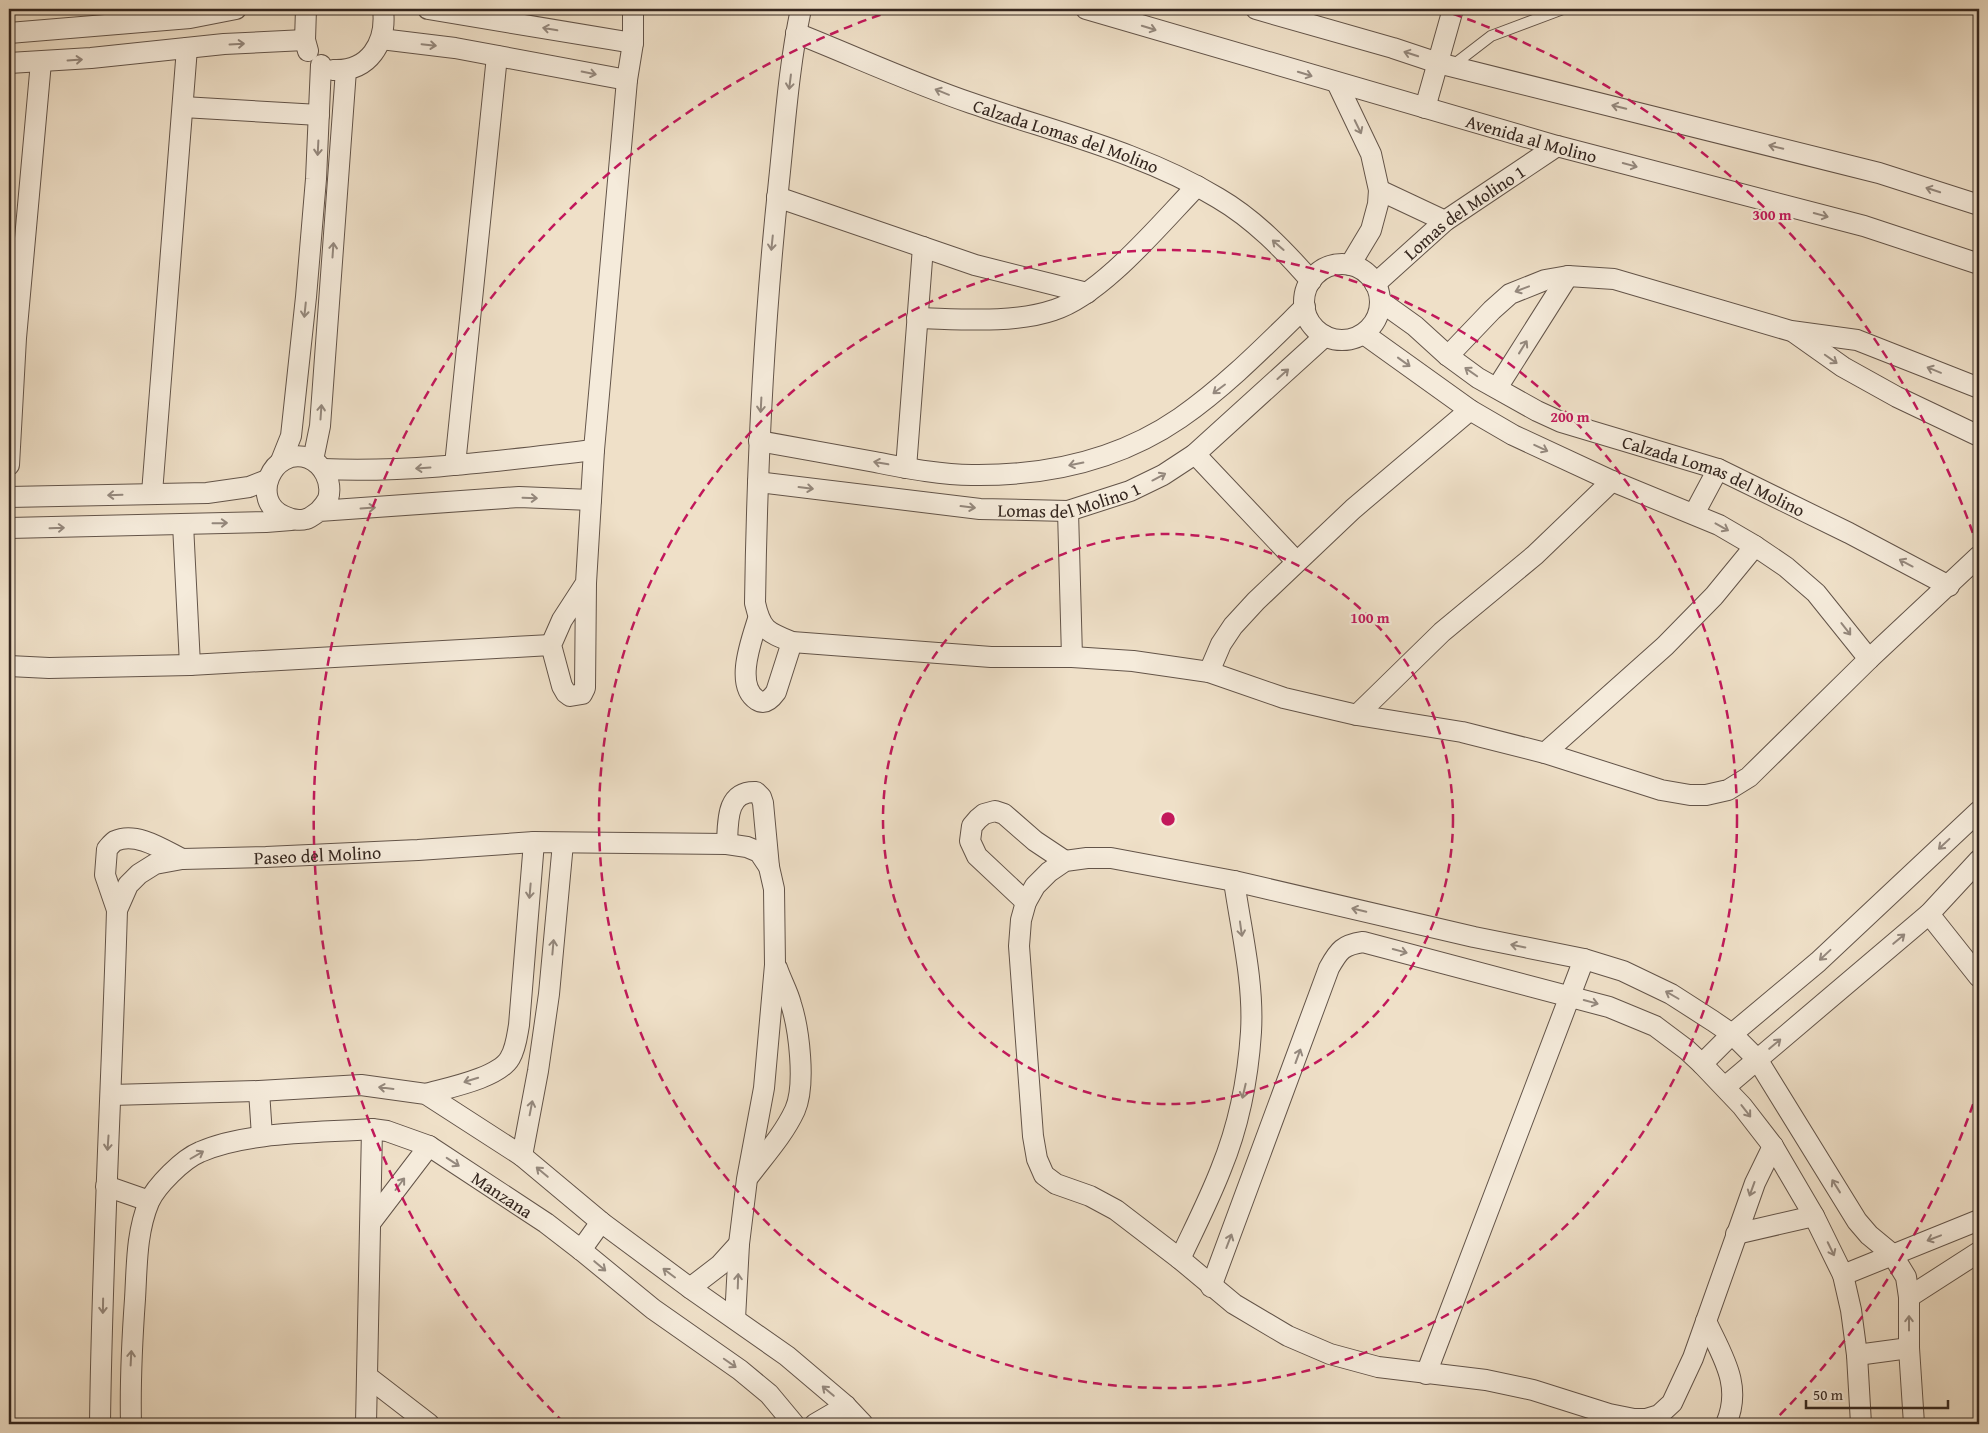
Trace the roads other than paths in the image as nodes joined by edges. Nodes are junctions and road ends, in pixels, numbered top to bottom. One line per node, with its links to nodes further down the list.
1 (236, 9): 12 (street)
2 (306, 9): 15 (street)
3 (383, 9): 14 (street)
4 (428, 9): 11 (street)
5 (633, 9): 16 (street)
6 (801, 9): 13 (street)
7 (1086, 9): 25 (street, Avenida al Molino, one-way to 25)
8 (1256, 9): 21 (street, one-way to 8)
9 (1453, 9): 21 (street)
10 (1563, 9): 21 (lane)
11 (451, 11): 16 (street, one-way to 11)
12 (9, 33): 20 (street)
13 (796, 33): 30 (street, Calzada Lomas del Molino, one-way to 13); 32 (street, one-way to 32)
14 (381, 39): 18 (street, one-way to 18); 23 (street)
15 (305, 40): 17 (street, one-way to 15); 22 (street)
16 (633, 43): 24 (street)
17 (187, 48): 19 (street, one-way to 17); 26 (street)
18 (497, 56): 24 (street, one-way to 24); 60 (street)
19 (41, 62): 20 (street); 47 (street)
20 (9, 63)
21 (1445, 64): 27 (street); 33 (street, one-way to 21)
22 (321, 65): 23 (street); 28 (street)
23 (346, 70): 58 (street, one-way to 23)
24 (627, 80): 55 (street)
25 (1337, 83): 27 (street, Avenida al Molino); 31 (street, one-way to 31)
26 (183, 107): 28 (street); 66 (street)
27 (1425, 108): 29 (street, Avenida al Molino)
28 (319, 115): 57 (street, one-way to 57)
29 (1557, 146): 34 (street, Lomas del Molino 1); 36 (street, Avenida al Molino, one-way to 36)
30 (1197, 186): 39 (street, Calzada Lomas del Molino, one-way to 30); 41 (street)
31 (1379, 190): 34 (street); 37 (street)
32 (777, 198): 35 (street); 54 (street, one-way to 54)
33 (1979, 205)
34 (1445, 221): 40 (street, Lomas del Molino 1)
35 (923, 247): 41 (street); 43 (street)
36 (1979, 264)
37 (1350, 265): 39 (street); 40 (street)
38 (1568, 276): 44 (street); 48 (street, one-way to 48); 50 (street, one-way to 38)
39 (1311, 281): 42 (street)
40 (1378, 292): 45 (street); 48 (street, Calzada Lomas del Molino)
41 (1087, 293): 43 (street)
42 (1304, 307): 46 (street); 61 (street, Lomas del Molino 1, one-way to 61)
43 (917, 318): 61 (street)
44 (1791, 331): 51 (street, one-way to 44); 53 (street, one-way to 53)
45 (1364, 334): 46 (street); 52 (street, one-way to 52)
46 (1324, 336): 56 (street, Lomas del Molino 1, one-way to 46)
47 (16, 338): 49 (street); 59 (street)
48 (1448, 356): 50 (street, Calzada Lomas del Molino, one-way to 48)
49 (9, 357)
50 (1497, 388): 62 (street, Calzada Lomas del Molino)
51 (1979, 388)
52 (1470, 410): 64 (street, one-way to 64); 77 (street)
53 (1979, 436)
54 (759, 441): 61 (street, Lomas del Molino 1, one-way to 54); 65 (street)
55 (594, 450): 60 (street); 68 (street)
56 (1195, 454): 70 (street, Lomas del Molino 1, one-way to 56); 77 (street)
57 (281, 461): 58 (street); 63 (street)
58 (318, 464): 60 (street, one-way to 58); 69 (street)
59 (9, 465)
60 (455, 465)
61 (906, 468)
62 (1718, 469): 71 (street); 79 (street, Calzada Lomas del Molino, one-way to 62)
63 (267, 480): 66 (street); 72 (street)
64 (1612, 481): 71 (street); 88 (street)
65 (758, 482): 70 (street, Lomas del Molino 1, one-way to 70); 80 (street)
66 (152, 494): 67 (street, one-way to 67)
67 (9, 497)
68 (591, 500): 69 (street, one-way to 68); 78 (street)
69 (319, 511): 72 (street)
70 (1068, 511): 83 (street)
71 (1694, 514): 75 (street, one-way to 75)
72 (291, 520): 73 (street, one-way to 72)
73 (183, 524): 74 (street, one-way to 73); 85 (street)
74 (9, 528)
75 (1755, 546): 84 (street, one-way to 84); 89 (street)
76 (1979, 556): 79 (street)
77 (1296, 561): 87 (street)
78 (586, 583): 82 (street); 82 (street)
79 (1949, 586): 84 (street)
80 (758, 619): 81 (street); 81 (street)
81 (792, 642): 83 (street)
82 (551, 645): 85 (street)
83 (1072, 657): 87 (street)
84 (1869, 658): 89 (street)
85 (190, 665): 86 (street)
86 (9, 666)
87 (1209, 672): 88 (street)
88 (1357, 715): 89 (street)
89 (1545, 753)
90 (1979, 811): 106 (street, one-way to 106)
91 (534, 842): 92 (street, Paseo del Molino); 94 (street, Paseo del Molino); 108 (street, one-way to 108)
92 (563, 843): 93 (street, Paseo del Molino); 110 (street, one-way to 92)
93 (727, 844): 97 (street, Paseo del Molino); 97 (street)
94 (182, 859): 100 (street, Paseo del Molino); 100 (street)
95 (1979, 860): 101 (street)
96 (1065, 861): 98 (street); 99 (street); 99 (street)
97 (769, 867): 103 (street)
98 (1234, 881): 102 (street, one-way to 98); 132 (street, one-way to 132)
99 (1026, 902): 132 (street)
100 (117, 910): 114 (street, Paseo del Molino)
101 (1929, 914): 104 (street); 107 (street, one-way to 101)
102 (1584, 959): 105 (street); 106 (street, one-way to 102)
103 (775, 965): 120 (street); 120 (street)
104 (1979, 977)
105 (1569, 996): 109 (street, one-way to 109); 134 (street, one-way to 105); 141 (street)
106 (1732, 1034): 107 (street); 109 (street)
107 (1757, 1059): 111 (street); 131 (street, one-way to 107)
108 (510, 1060): 110 (street); 113 (street, one-way to 113)
109 (1702, 1064): 111 (street)
110 (538, 1071): 119 (street, one-way to 110)
111 (1725, 1087): 118 (street, one-way to 118)
112 (259, 1091): 113 (street, one-way to 112); 114 (street); 116 (street)
113 (426, 1094): 119 (street)
114 (111, 1095): 121 (street, Paseo del Molino, one-way to 121)
115 (372, 1129): 116 (street, Manzana); 117 (street, Manzana); 125 (street)
116 (262, 1136): 122 (street, Manzana, one-way to 116)
117 (429, 1146): 125 (street, one-way to 117); 129 (street, Manzana, one-way to 129)
118 (1772, 1146): 123 (street); 127 (street, one-way to 127)
119 (522, 1156): 126 (street, one-way to 119)
120 (746, 1179): 128 (street)
121 (106, 1186): 122 (street); 143 (street, Paseo del Molino, one-way to 143)
122 (155, 1194): 144 (street, one-way to 122)
123 (1814, 1216): 127 (street); 133 (street, one-way to 133)
124 (1979, 1220): 131 (street, one-way to 131)
125 (371, 1222): 142 (street)
126 (601, 1222): 129 (street); 135 (street, one-way to 126)
127 (1736, 1234): 138 (street)
128 (739, 1244): 135 (street); 137 (street, one-way to 128)
129 (581, 1250): 151 (street, Manzana, one-way to 151)
130 (1979, 1252): 136 (street)
131 (1892, 1254): 133 (street); 136 (street)
132 (1180, 1259): 134 (street)
133 (1843, 1275): 140 (street)
134 (1212, 1287): 141 (street)
135 (690, 1288): 137 (street)
136 (1909, 1297): 139 (street, one-way to 136)
137 (735, 1319): 145 (street, one-way to 137)
138 (1706, 1321): 146 (street); 154 (street)
139 (1909, 1348): 140 (street); 156 (street)
140 (1857, 1355): 155 (street)
141 (1426, 1374): 146 (street)
142 (368, 1377): 149 (street); 150 (street)
143 (101, 1380): 144 (street); 147 (street, Paseo del Molino)
144 (130, 1381): 148 (street)
145 (846, 1406): 152 (street); 153 (street)
146 (1595, 1417)
147 (100, 1424)
148 (131, 1424)
149 (366, 1424)
150 (429, 1424)
151 (794, 1424)
152 (815, 1424)
153 (863, 1424)
154 (1726, 1424)
155 (1861, 1424)
156 (1914, 1424)

